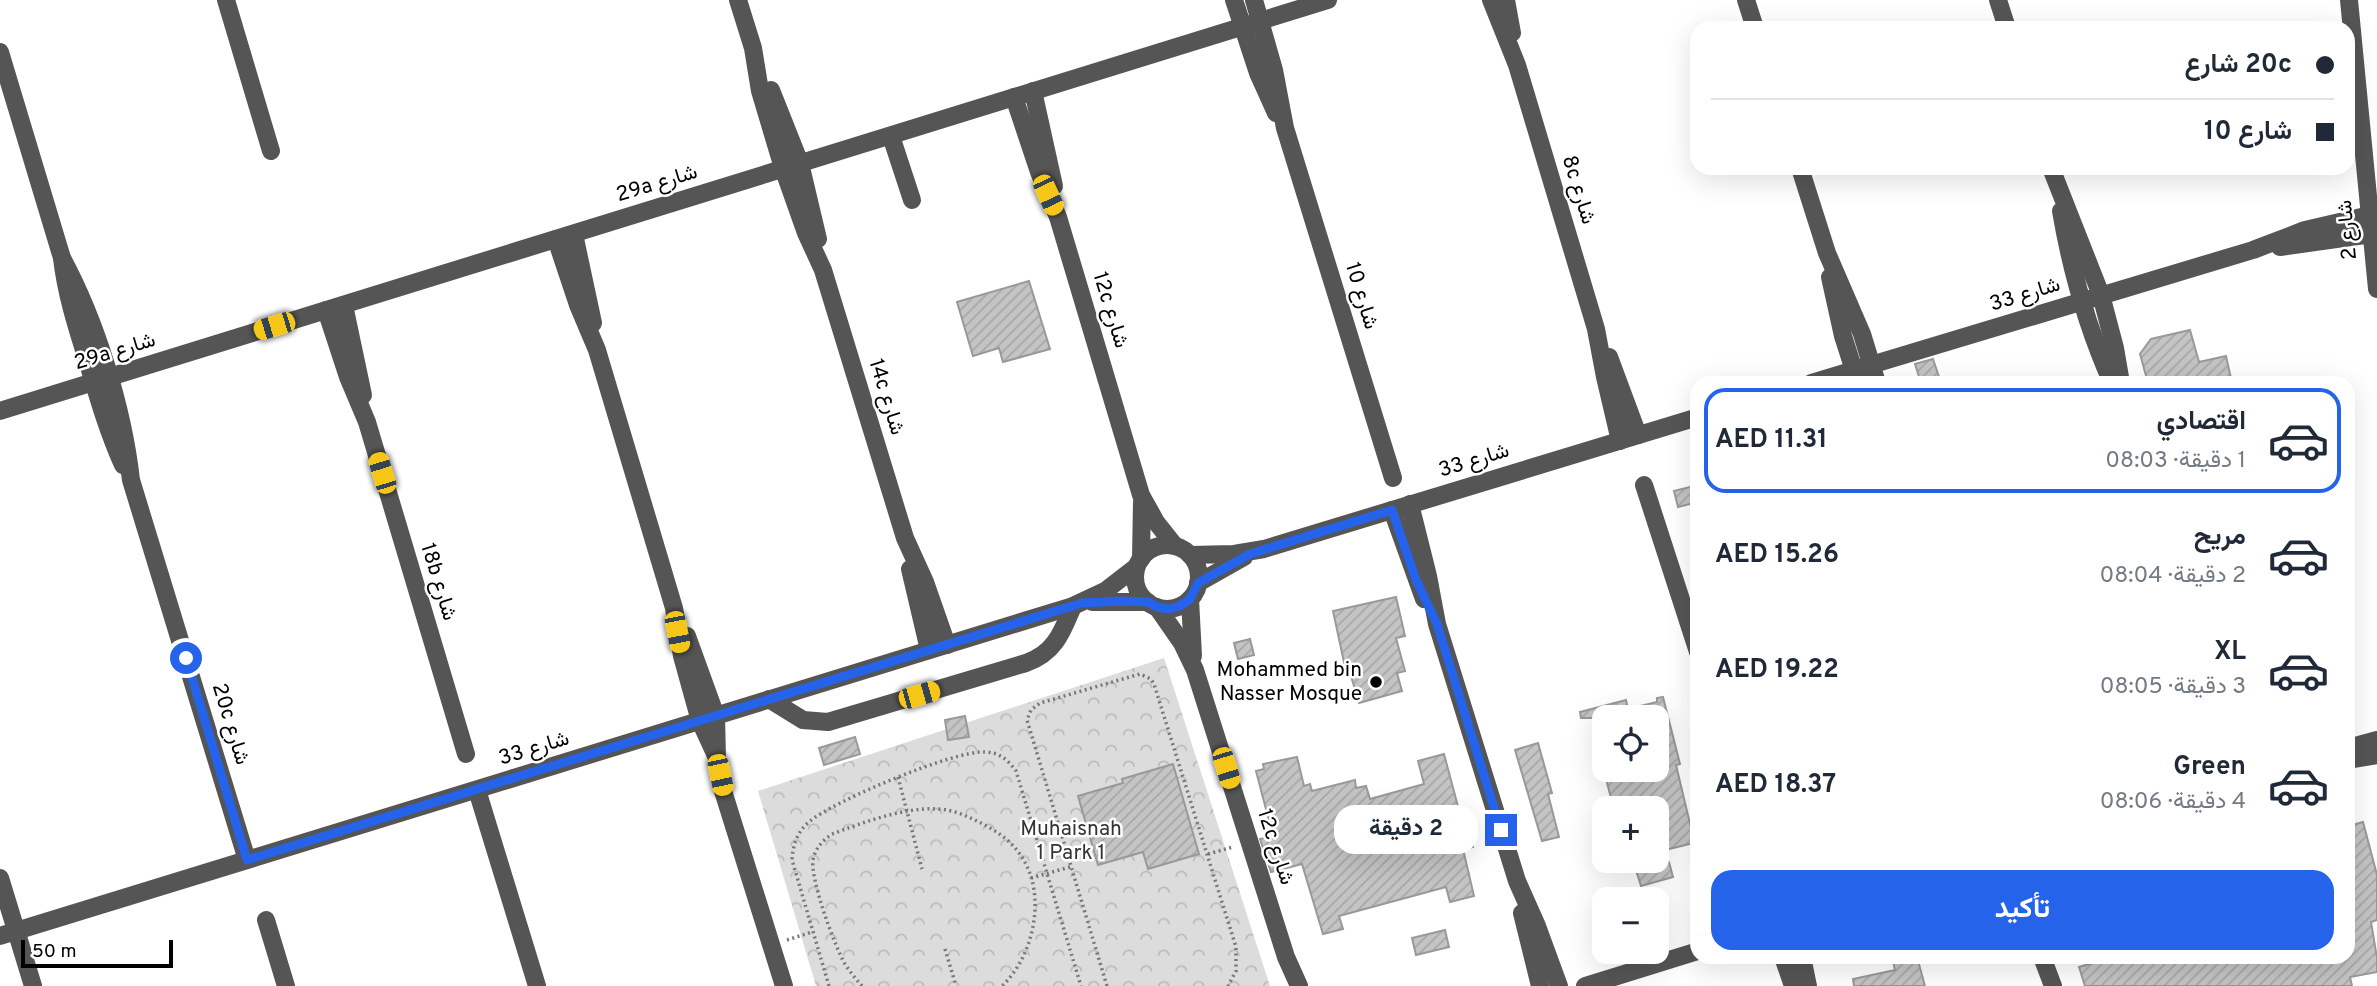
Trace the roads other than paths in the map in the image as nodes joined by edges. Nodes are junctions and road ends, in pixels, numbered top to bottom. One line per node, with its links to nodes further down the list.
1 (226, 0): 23 (street)
2 (738, 0): 24 (street, 14c شارع)
3 (1234, 0): 15 (street, شارع 10)
4 (1254, 0): 11 (street, شارع 10)
5 (1328, 0): 11 (street, 29a شارع)
6 (1491, 0): 18 (street, 8c شارع)
7 (1506, 0): 18 (street, 8c شارع)
8 (1746, 0): 12 (street)
9 (1998, 0): 13 (street)
10 (2349, 0): 14 (street, شارع 2)
11 (1261, 21): 15 (street, 29a شارع); 21 (street, شارع 10)
12 (1753, 21)
13 (2005, 21)
14 (2351, 21)
15 (1243, 26): 19 (street, 29a شارع); 21 (street, شارع 10)
16 (0, 52): 49 (street, 20c شارع)
17 (2355, 61): 29 (street, شارع 2)
18 (1517, 65): 41 (street, 8c شارع)
19 (1033, 91): 20 (street, 29a شارع); 30 (street, 12c شارع)
20 (1014, 97): 22 (street, 29a شارع); 30 (street, 12c شارع)
21 (1285, 128): 55 (street, شارع 10)
22 (891, 136): 24 (street, 29a شارع); 28 (street)
23 (271, 151)
24 (792, 166): 31 (street, 29a شارع); 60 (street, 14c شارع)
25 (1802, 175): 35 (street)
26 (2053, 175): 27 (street)
27 (2057, 187): 37 (street); 38 (street)
28 (912, 200)
29 (2370, 215): 32 (street, شارع 2); 34 (street, شارع 33)
30 (1058, 218): 57 (street, 12c شارع)
31 (574, 233): 33 (street, 29a شارع); 42 (street)
32 (2372, 234): 34 (street, شارع 33); 36 (street, شارع 2)
33 (556, 239): 39 (street, 29a شارع); 42 (street)
34 (2253, 250): 37 (street, شارع 33)
35 (1827, 253): 43 (street); 44 (street)
36 (2377, 289)
37 (2101, 296): 38 (street, شارع 33); 48 (street)
38 (2083, 301): 43 (street, شارع 33); 47 (street)
39 (344, 305): 40 (street, 29a شارع); 52 (street, 18b شارع)
40 (326, 310): 49 (street, 29a شارع); 52 (street, 18b شارع)
41 (1596, 329): 53 (street, 8c شارع); 54 (street, 8c شارع)
42 (597, 350): 73 (street)
43 (1872, 365): 45 (street, شارع 33); 46 (street)
44 (1856, 376)
45 (1857, 376)
46 (1875, 376)
47 (2109, 376)
48 (2120, 376)
49 (101, 380): 50 (street, 29a شارع); 80 (street, 20c شارع)
50 (0, 411)
51 (1690, 420): 53 (street, شارع 33)
52 (367, 422): 76 (street, 18b شارع)
53 (1638, 435): 54 (street, شارع 33)
54 (1620, 441): 58 (street, شارع 33)
55 (1393, 478)
56 (1644, 485): 68 (street)
57 (1141, 495): 62 (street, 12c شارع); 63 (street, 12c شارع)
58 (1410, 504): 59 (street, شارع 33); 67 (street)
59 (1392, 510): 61 (street, شارع 33); 67 (street)
60 (905, 538): 69 (street, 14c شارع); 70 (street, 14c شارع)
61 (1264, 548): 62 (street, شارع 33); 64 (street, شارع 33)
62 (1182, 550): 63 (street); 64 (street)
63 (1139, 563): 65 (street, شارع 33); 66 (street)
64 (1194, 591): 66 (street); 71 (street, 12c شارع)
65 (1077, 604): 66 (street, شارع 33); 69 (street, شارع 33); 72 (street)
66 (1153, 605): 71 (street, 12c شارع)
67 (1437, 624): 82 (street)
68 (1690, 627)
69 (947, 645): 70 (street, شارع 33)
70 (929, 650): 72 (street, شارع 33)
71 (1195, 670): 86 (street, 12c شارع)
72 (769, 699): 73 (street, شارع 33)
73 (708, 718): 79 (street, شارع 33); 93 (street)
74 (2377, 740): 75 (street)
75 (2355, 746)
76 (466, 754)
77 (2377, 755): 78 (street)
78 (2355, 759)
79 (477, 789): 80 (street, شارع 33); 92 (street)
80 (247, 860): 84 (street, شارع 33)
81 (0, 878): 84 (street)
82 (1517, 881): 96 (street); 97 (street)
83 (266, 920): 91 (street)
84 (8, 934): 90 (street)
85 (1690, 953): 98 (street)
86 (1286, 957): 94 (street, 12c شارع); 95 (street, 12c شارع)
87 (1785, 964): 99 (street)
88 (1803, 964): 100 (street)
89 (2046, 964): 101 (street)
90 (33, 986)
91 (286, 986)
92 (537, 986)
93 (784, 986)
94 (1291, 986)
95 (1299, 986)
96 (1540, 986)
97 (1559, 986)
98 (1585, 986)
99 (1793, 986)
100 (1808, 986)
101 (2053, 986)

